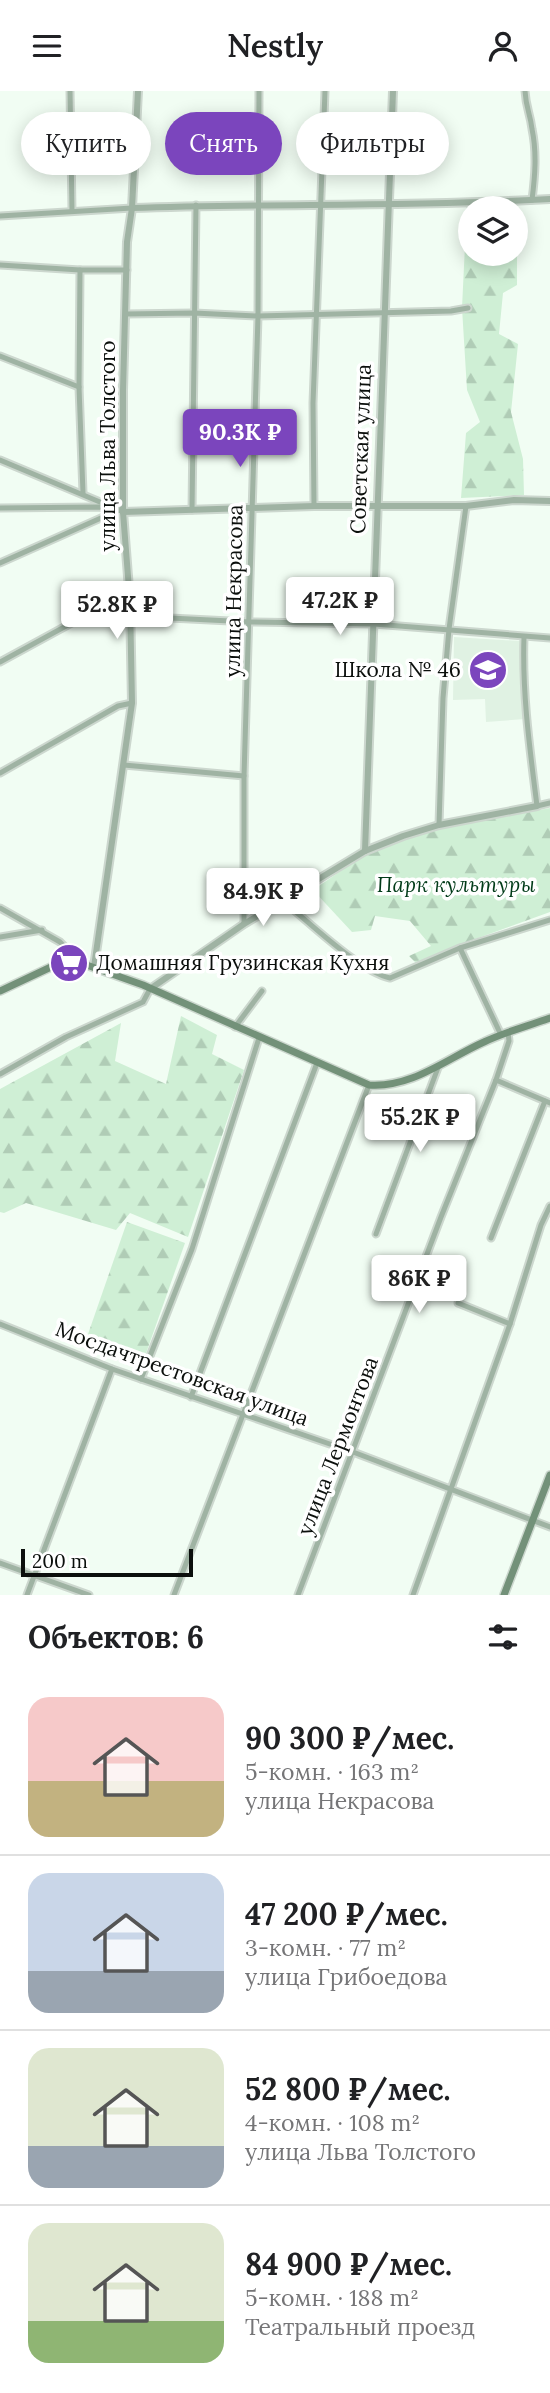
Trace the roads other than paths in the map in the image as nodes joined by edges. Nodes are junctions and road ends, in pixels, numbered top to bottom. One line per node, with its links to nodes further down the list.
1 (70, 91): 14 (street)
2 (138, 91): 13 (street, улица Льва Толстого)
3 (259, 91): 9 (street, улица Некрасова)
4 (325, 91): 11 (street)
5 (393, 91): 12 (street, Советская улица)
6 (525, 91): 8 (street)
7 (550, 199): 8 (street)
8 (532, 200): 12 (street)
9 (258, 204): 10 (street); 11 (street); 24 (street, улица Некрасова)
10 (196, 205): 13 (street); 21 (street)
11 (320, 205): 12 (street); 23 (street)
12 (388, 205): 20 (street, Советская улица)
13 (132, 208): 14 (street); 18 (street, улица Льва Толстого)
14 (72, 210): 15 (street)
15 (0, 216)
16 (0, 265): 17 (street)
17 (80, 270): 18 (street); 26 (street)
18 (127, 270): 22 (street, улица Льва Толстого)
19 (468, 308): 20 (street)
20 (383, 312): 23 (street); 30 (street, Советская улица)
21 (194, 313): 22 (street); 24 (street); 35 (street)
22 (126, 314): 36 (street, улица Льва Толстого)
23 (315, 315): 24 (street); 31 (street)
24 (258, 316): 34 (street, улица Некрасова)
25 (0, 356): 26 (street)
26 (79, 387): 28 (street)
27 (0, 460): 28 (street)
28 (83, 493): 36 (street)
29 (550, 501): 32 (street)
30 (376, 505): 31 (street); 32 (street); 41 (street, Советская улица)
31 (314, 506): 34 (street)
32 (466, 506): 42 (street)
33 (0, 508): 36 (street)
34 (252, 509): 35 (street); 40 (street, улица Некрасова)
35 (192, 510): 36 (street)
36 (121, 511): 37 (street); 38 (street, улица Льва Толстого)
37 (0, 562)
38 (130, 602): 39 (street, улица Льва Толстого); 45 (street)
39 (130, 616): 40 (street); 46 (street, улица Льва Толстого)
40 (250, 622): 41 (street); 49 (street, улица Некрасова)
41 (374, 624): 42 (street); 53 (street, Советская улица)
42 (449, 629): 43 (street); 52 (street)
43 (524, 637): 44 (street); 51 (street)
44 (550, 638)
45 (0, 662)
46 (132, 703): 47 (street, улица Льва Толстого); 48 (street)
47 (124, 765): 49 (street); 62 (street, улица Льва Толстого)
48 (0, 773)
49 (244, 776): 57 (street, улица Некрасова)
50 (550, 803): 51 (street)
51 (537, 806): 52 (street)
52 (439, 825): 53 (street)
53 (365, 851): 54 (street)
54 (282, 901): 57 (street); 60 (street)
55 (0, 908): 58 (street)
56 (550, 921): 60 (street)
57 (244, 924): 63 (street)
58 (42, 930): 59 (street); 61 (street)
59 (0, 937)
60 (460, 949): 68 (street)
61 (81, 963): 62 (main road); 64 (main road)
62 (94, 967): 63 (main road)
63 (149, 989): 67 (main road); 72 (street)
64 (0, 991)
65 (262, 991): 67 (street)
66 (550, 1018): 68 (main road)
67 (235, 1027): 69 (main road)
68 (505, 1033): 71 (main road); 73 (street, улица Лермонтова)
69 (259, 1038): 70 (main road); 83 (street)
70 (317, 1063): 74 (main road); 84 (street)
71 (439, 1065): 74 (main road); 77 (street)
72 (0, 1074)
73 (496, 1080): 75 (street); 86 (street, улица Лермонтова)
74 (369, 1085): 85 (street)
75 (548, 1102): 78 (street)
76 (550, 1206): 81 (street)
77 (376, 1234)
78 (491, 1238)
79 (458, 1303): 81 (street)
80 (0, 1324): 82 (street, Мосдачтрестовская улица)
81 (510, 1324): 88 (street)
82 (113, 1369): 83 (street, Мосдачтрестовская улица); 92 (street)
83 (141, 1379): 84 (street, Мосдачтрестовская улица)
84 (191, 1397): 85 (street, Мосдачтрестовская улица)
85 (242, 1413): 86 (street, Мосдачтрестовская улица); 95 (street)
86 (352, 1452): 88 (street, Мосдачтрестовская улица); 96 (street, улица Лермонтова)
87 (550, 1475): 89 (main road)
88 (451, 1489): 89 (street, Мосдачтрестовская улица); 97 (street)
89 (532, 1521): 90 (street, Мосдачтрестовская улица); 98 (main road)
90 (550, 1527)
91 (0, 1563): 92 (street)
92 (35, 1576): 93 (street); 94 (street)
93 (27, 1595)
94 (89, 1595)
95 (174, 1595)
96 (298, 1595)
97 (413, 1595)
98 (504, 1595)

